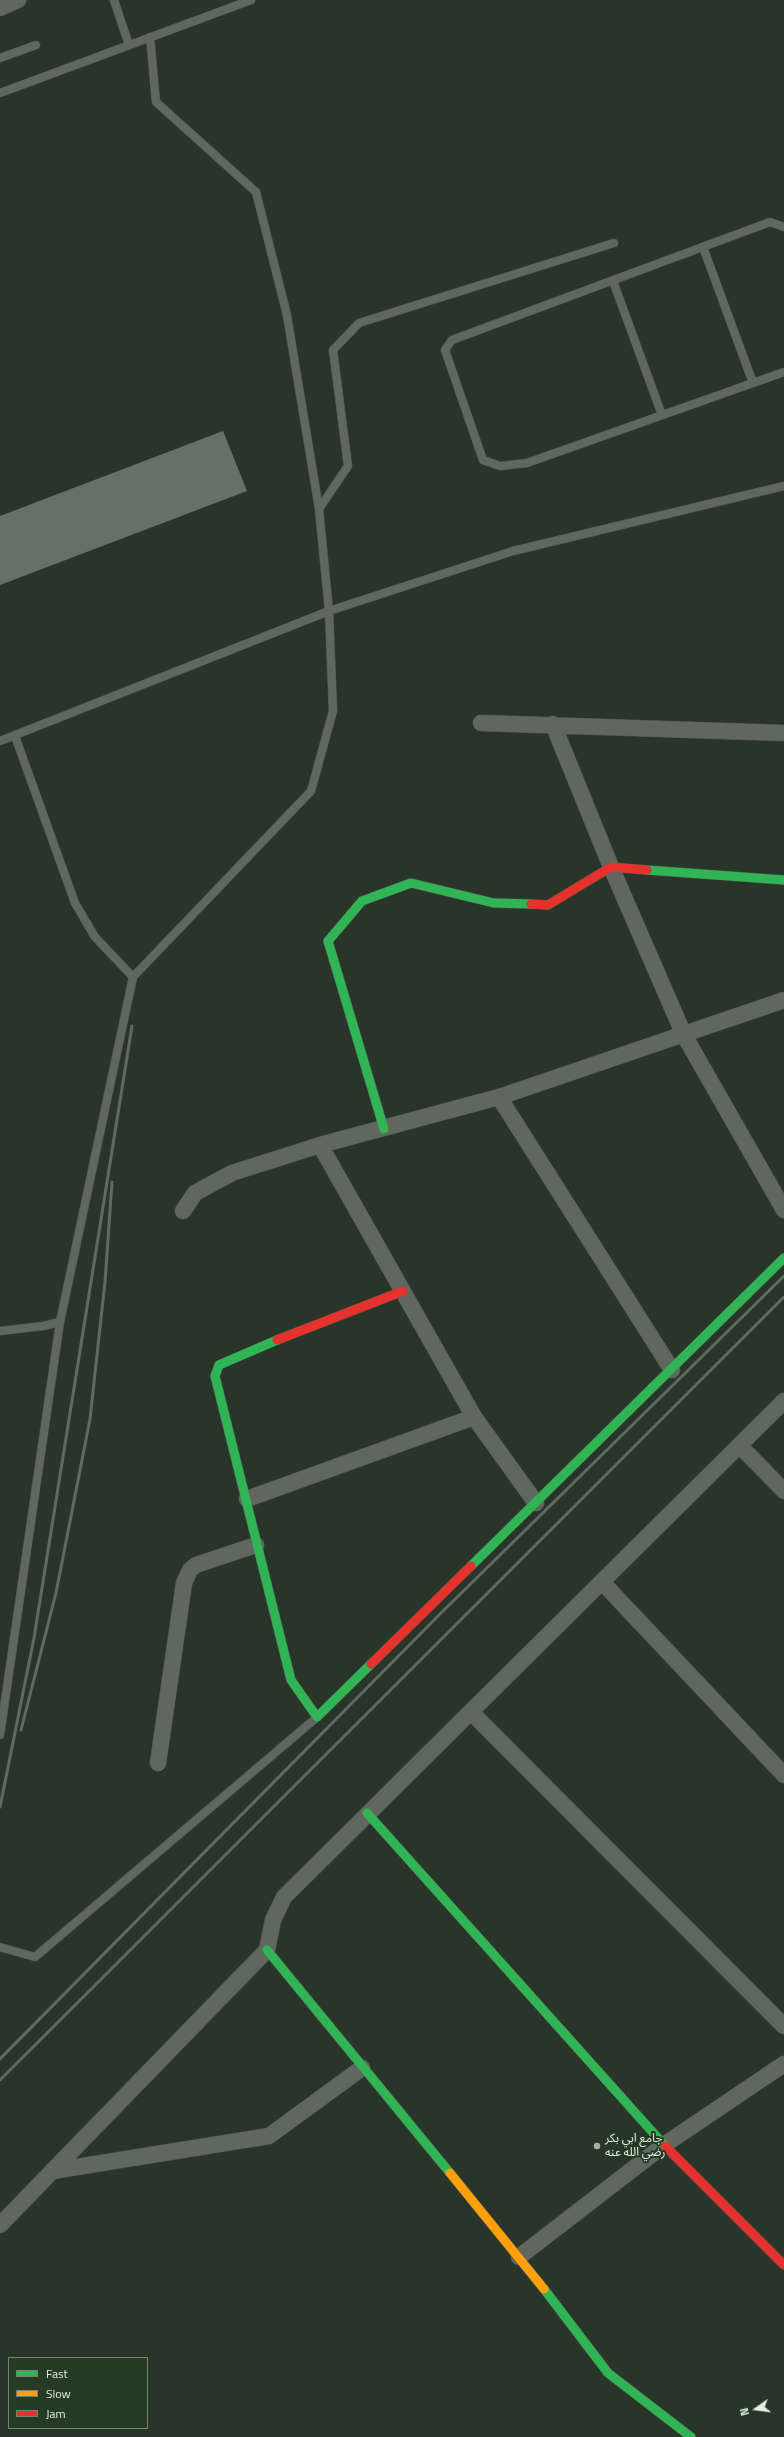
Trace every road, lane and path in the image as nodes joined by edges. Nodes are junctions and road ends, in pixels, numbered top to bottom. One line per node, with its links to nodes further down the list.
1 (18, 0): 4 (street)
2 (114, 0): 7 (lane)
3 (250, 0): 5 (lane)
4 (0, 8)
5 (150, 37): 7 (lane); 18 (lane)
6 (36, 45): 8 (lane)
7 (129, 45): 9 (lane)
8 (0, 58)
9 (0, 93)
10 (784, 227): 12 (lane)
11 (614, 243): 18 (lane)
12 (703, 247): 13 (lane); 15 (lane)
13 (613, 281): 16 (lane); 16 (lane)
14 (784, 372): 15 (lane)
15 (753, 383): 16 (lane)
16 (662, 415)
17 (784, 486): 19 (lane)
18 (319, 509): 19 (lane)
19 (329, 611): 23 (lane); 27 (lane)
20 (481, 723): 21 (street)
21 (553, 724): 22 (street); 25 (street)
22 (784, 733)
23 (15, 736): 24 (lane); 27 (lane)
24 (0, 742)
25 (611, 867): 26 (street); 29 (street); 31 (street)
26 (784, 880)
27 (133, 977): 37 (lane)
28 (784, 1000): 29 (street)
29 (684, 1035): 30 (street); 33 (street)
30 (499, 1097): 31 (street); 39 (street)
31 (384, 1129): 32 (street)
32 (320, 1146): 34 (street); 36 (street)
33 (784, 1210)
34 (183, 1211)
35 (784, 1258): 39 (street)
36 (402, 1291): 41 (street); 44 (street)
37 (60, 1322): 38 (lane); 50 (lane)
38 (0, 1331)
39 (672, 1370): 45 (street)
40 (784, 1401): 42 (street)
41 (474, 1417): 44 (street); 45 (street)
42 (740, 1446): 43 (street); 47 (street)
43 (784, 1491)
44 (247, 1499): 46 (street)
45 (536, 1503): 49 (street)
46 (256, 1545): 49 (street); 51 (street)
47 (602, 1582): 48 (street); 52 (street)
48 (472, 1712): 53 (street); 56 (street)
49 (317, 1717): 54 (lane)
50 (0, 1735)
51 (158, 1762)
52 (784, 1775)
53 (367, 1813): 55 (street); 59 (street)
54 (0, 1947)
55 (267, 1950): 58 (street); 60 (street)
56 (784, 2026)
57 (784, 2064): 59 (street)
58 (362, 2068): 60 (street); 62 (street)
59 (664, 2145): 62 (street); 63 (street)
60 (52, 2171): 61 (street)
61 (0, 2225)
62 (519, 2257): 64 (street)
63 (784, 2265)
64 (691, 2437)

